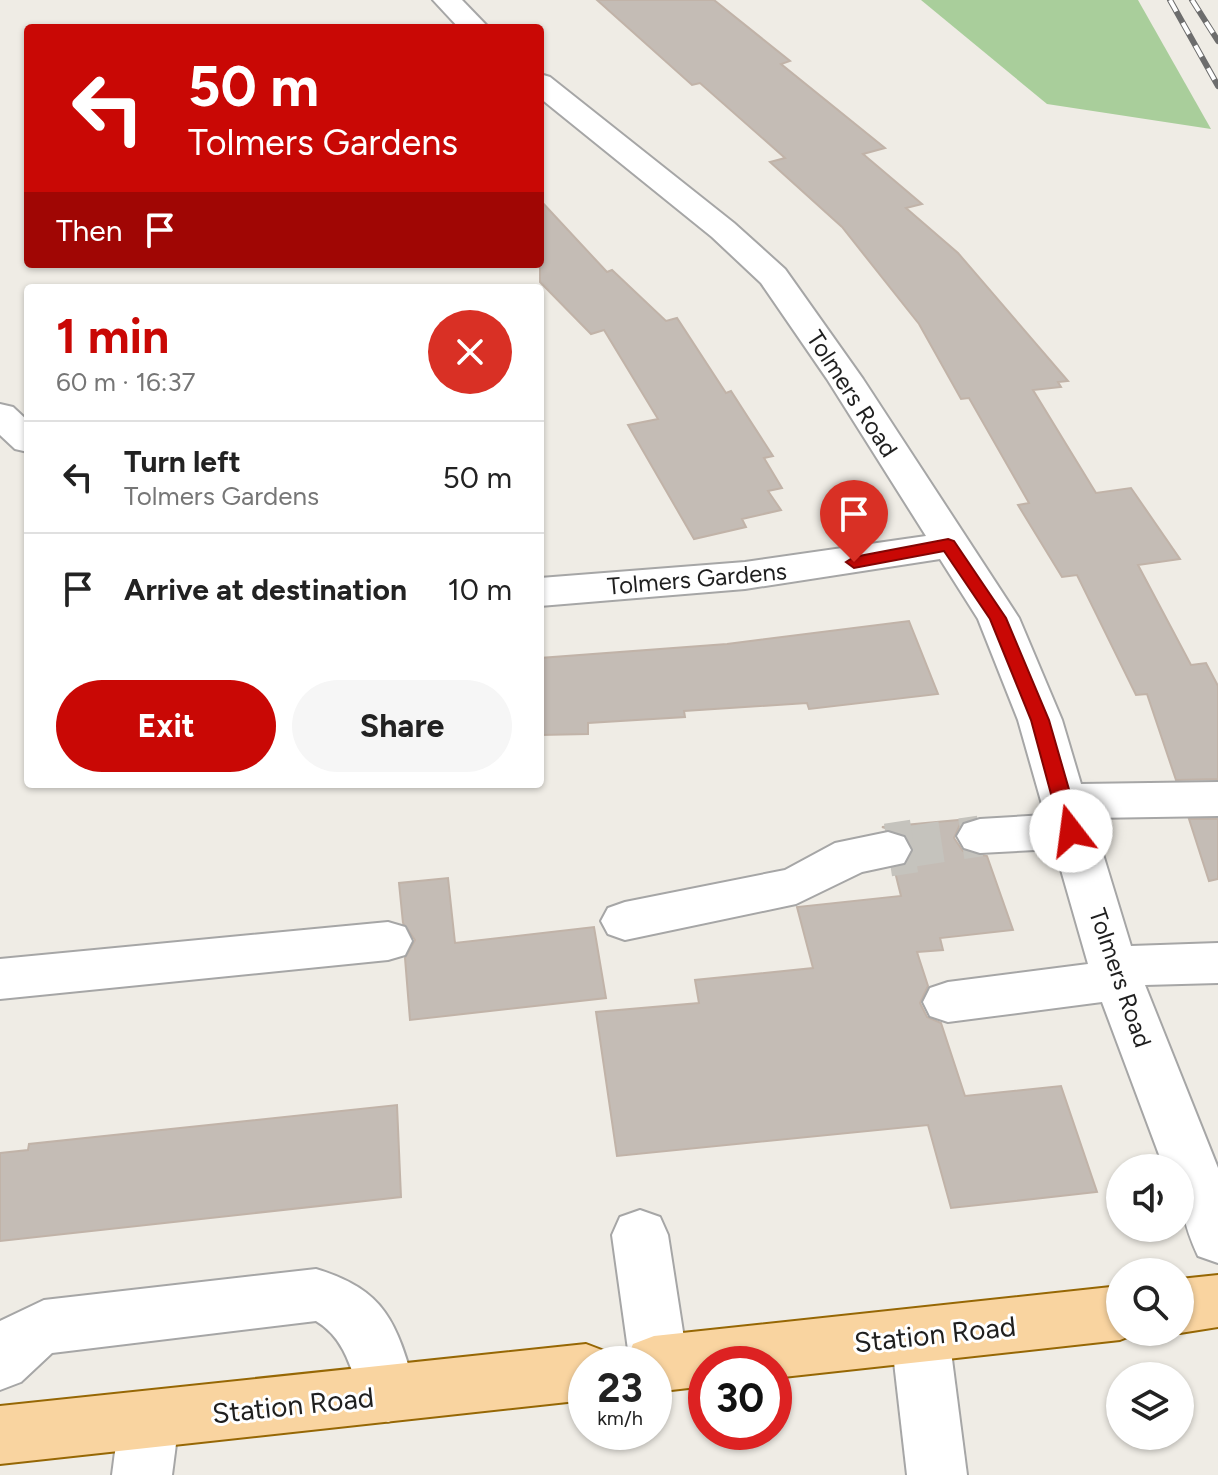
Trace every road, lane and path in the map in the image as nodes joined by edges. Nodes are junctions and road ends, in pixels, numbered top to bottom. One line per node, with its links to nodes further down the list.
1 (447, 0): 2 (street)
2 (471, 24)
3 (544, 86): 6 (street, Tolmers Road)
4 (0, 415): 5 (street)
5 (24, 437)
6 (948, 545): 7 (street, Tolmers Gardens); 9 (street, Tolmers Road)
7 (544, 592)
8 (1218, 799): 9 (street)
9 (1067, 816): 10 (street); 15 (street, Tolmers Road)
10 (980, 836)
11 (888, 850): 12 (street)
12 (625, 921)
13 (388, 941): 16 (street)
14 (1218, 963): 15 (street)
15 (1115, 973): 17 (street); 19 (street, Tolmers Road)
16 (0, 979)
17 (948, 1002)
18 (640, 1235): 24 (street)
19 (1218, 1238)
20 (1218, 1301): 21 (main road)
21 (1194, 1304)
22 (1106, 1315): 23 (main road, Station Road)
23 (920, 1336): 26 (main road, Station Road); 31 (street)
24 (655, 1346)
25 (0, 1362): 28 (street)
26 (672, 1362)
27 (568, 1374): 28 (main road, Station Road)
28 (388, 1394): 30 (main road, Station Road)
29 (0, 1435): 30 (main road, Station Road)
30 (145, 1448)
31 (937, 1475)

